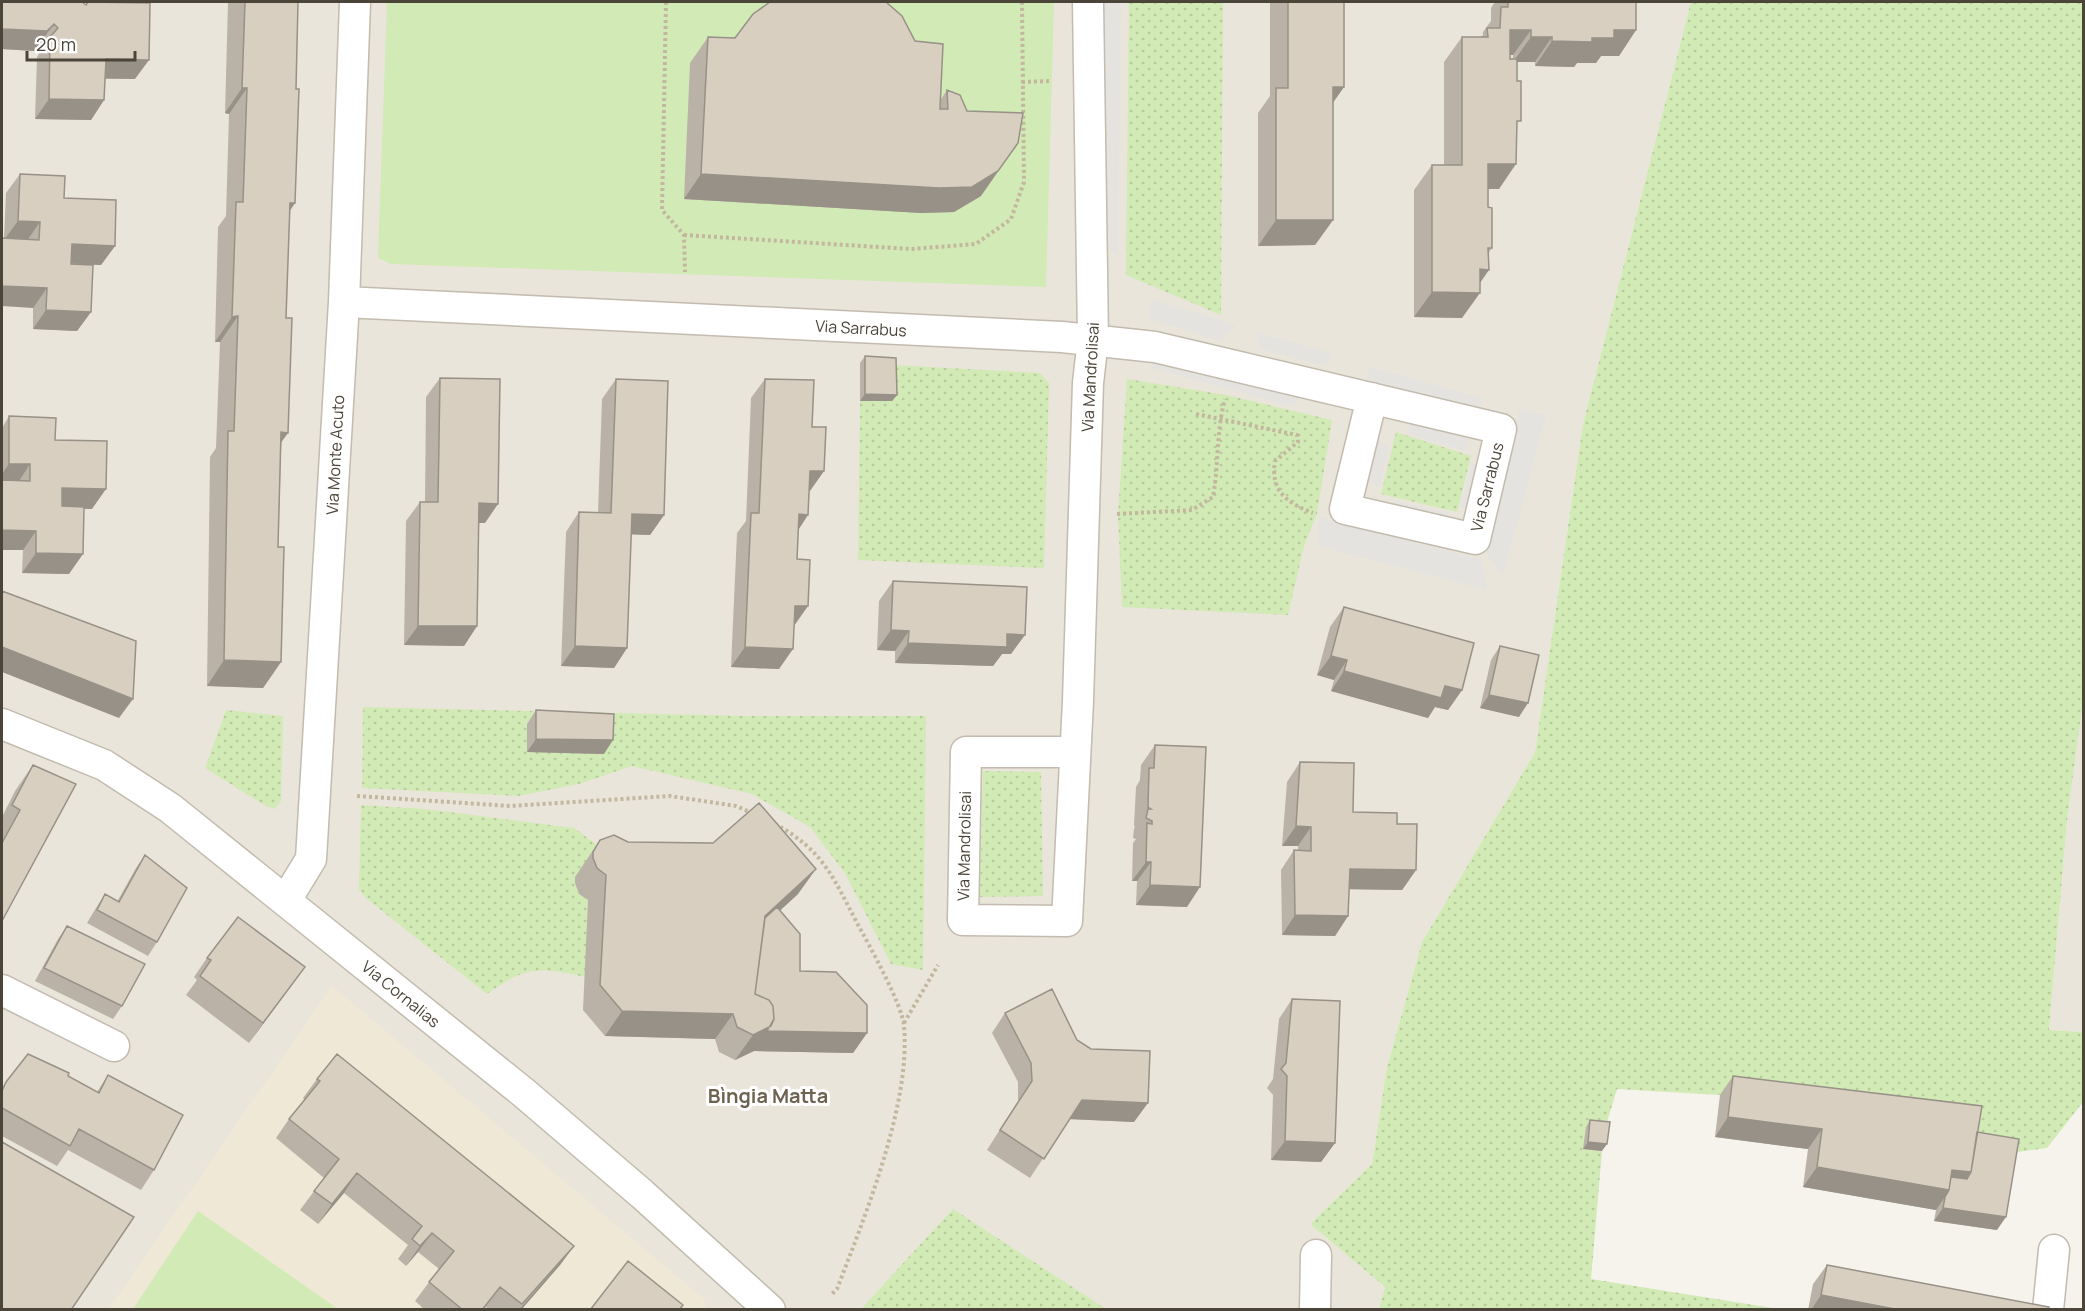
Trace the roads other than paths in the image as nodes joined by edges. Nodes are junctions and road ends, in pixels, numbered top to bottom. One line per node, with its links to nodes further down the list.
1 (355, 2): 3 (street, Via Monte Acuto)
2 (1088, 2): 4 (street, Via Mandrolisai)
3 (344, 302): 4 (street, Via Sarrabus); 8 (street, Via Monte Acuto)
4 (1093, 339): 5 (street, Via Sarrabus); 7 (street, Via Mandrolisai)
5 (1372, 398): 5 (street, Via Sarrabus)
6 (2, 724): 8 (street, Via Cornalias)
7 (1075, 752): 7 (street, Via Mandrolisai)
8 (286, 900): 13 (street, Via Cornalias)
9 (2, 990): 10 (street)
10 (114, 1047)
11 (2054, 1250): 15 (street)
12 (1316, 1255): 14 (street)
13 (770, 1310)
14 (1315, 1310)
15 (2048, 1310)

